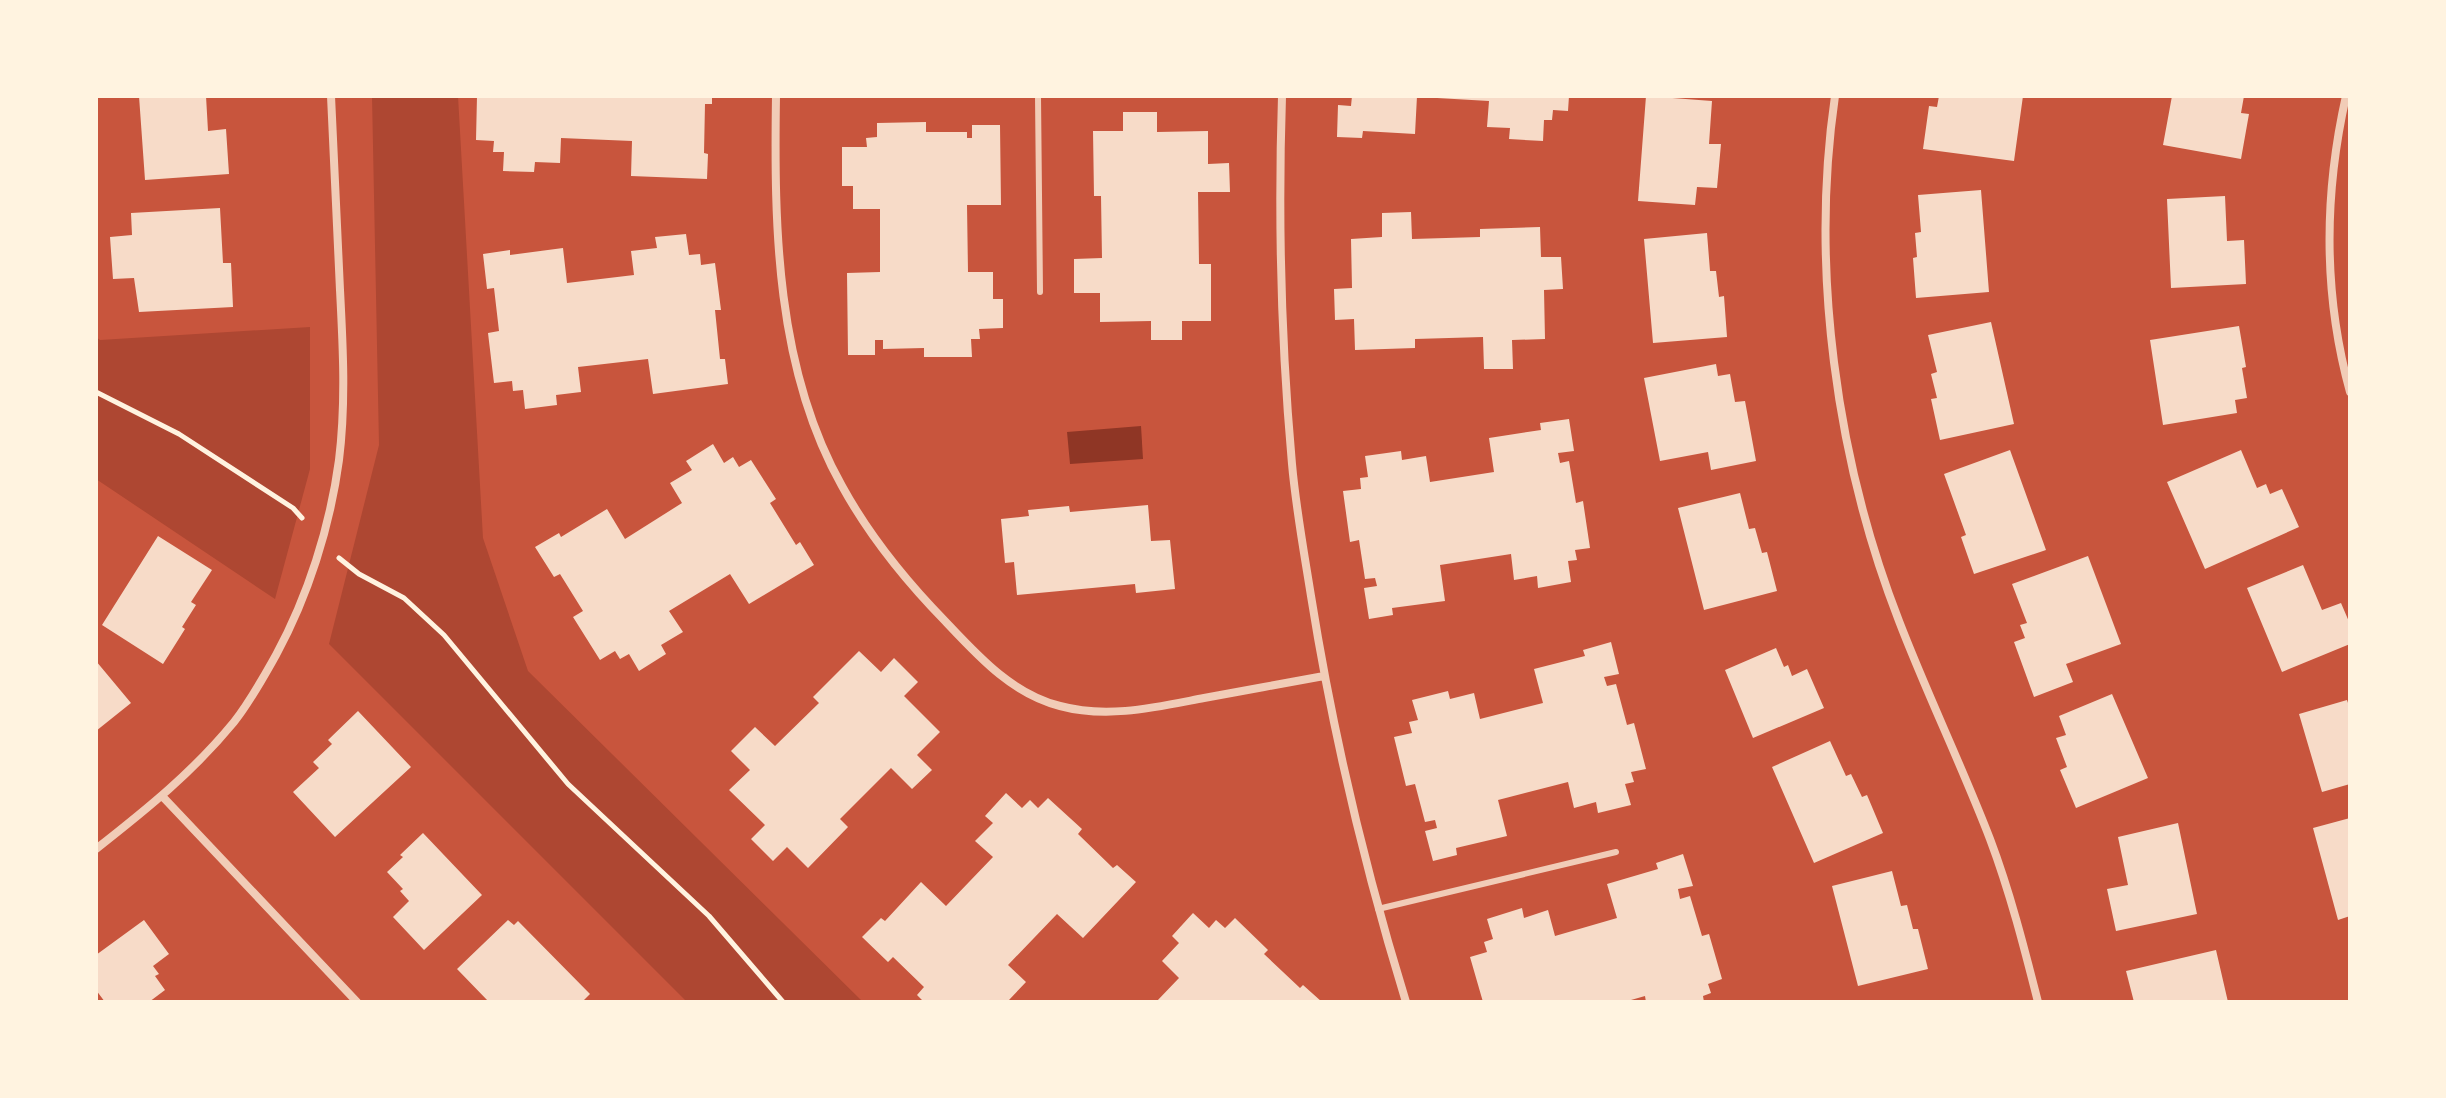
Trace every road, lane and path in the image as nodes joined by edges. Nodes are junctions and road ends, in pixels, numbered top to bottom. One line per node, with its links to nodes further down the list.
1 (331, 96): 13 (street)
2 (776, 96): 12 (street)
3 (1038, 96): 7 (lane)
4 (1282, 96): 12 (street)
5 (1835, 96): 20 (street)
6 (2346, 96): 9 (street)
7 (1040, 292)
8 (96, 392): 10 (path)
9 (2350, 392)
10 (293, 508)
11 (348, 567): 18 (path)
12 (1324, 676): 16 (street)
13 (163, 797): 14 (street); 17 (street)
14 (96, 849)
15 (1616, 852): 16 (lane)
16 (1378, 909): 19 (street)
17 (357, 1002)
18 (783, 1002)
19 (1406, 1002)
20 (2038, 1002)

